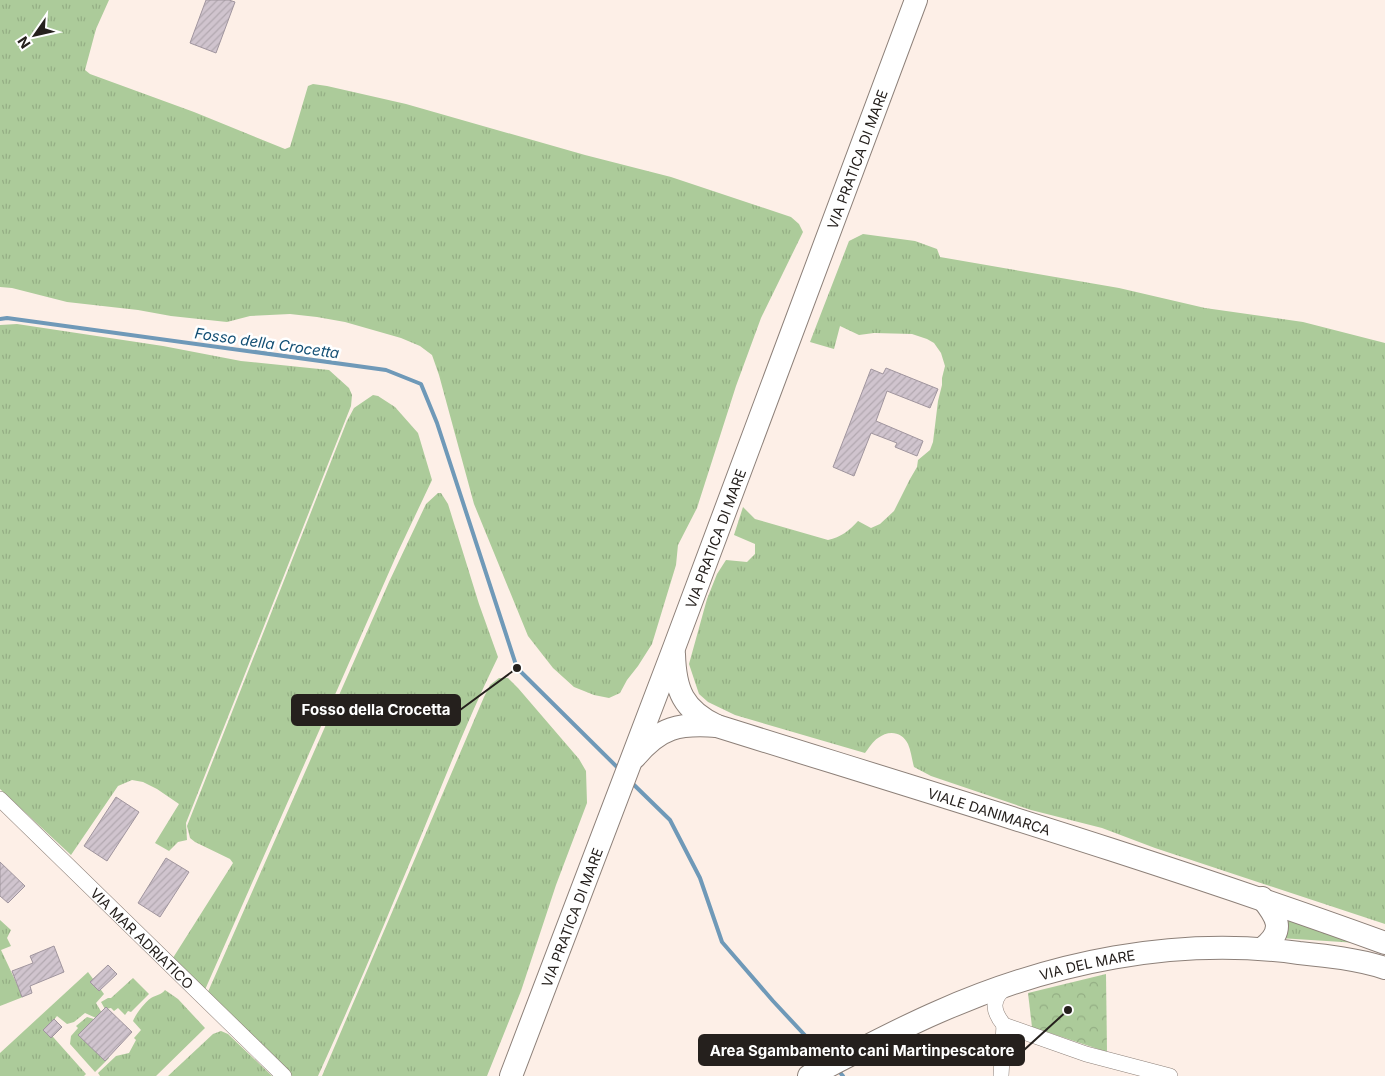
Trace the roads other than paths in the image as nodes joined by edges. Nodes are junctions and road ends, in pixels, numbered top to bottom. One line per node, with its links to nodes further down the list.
1 (916, 0): 2 (main road, VIA PRATICA DI MARE)
2 (674, 648): 3 (main road, VIALE DANIMARCA); 4 (main road, VIA PRATICA DI MARE)
3 (717, 726): 4 (main road, VIALE DANIMARCA); 6 (main road, VIALE DANIMARCA)
4 (631, 761): 14 (main road, VIA PRATICA DI MARE)
5 (0, 799): 13 (street, VIA MAR ADRIATICO)
6 (1262, 898): 7 (main road, VIALE DANIMARCA); 8 (main road)
7 (1385, 943)
8 (1263, 948): 9 (main road, VIA DEL MARE); 10 (main road, VIA DEL MARE)
9 (1385, 968)
10 (1012, 983): 11 (street); 12 (main road, VIA DEL MARE)
11 (1004, 1025): 15 (street); 16 (street)
12 (813, 1074)
13 (284, 1076)
14 (511, 1076)
15 (1001, 1076)
16 (1170, 1076)

